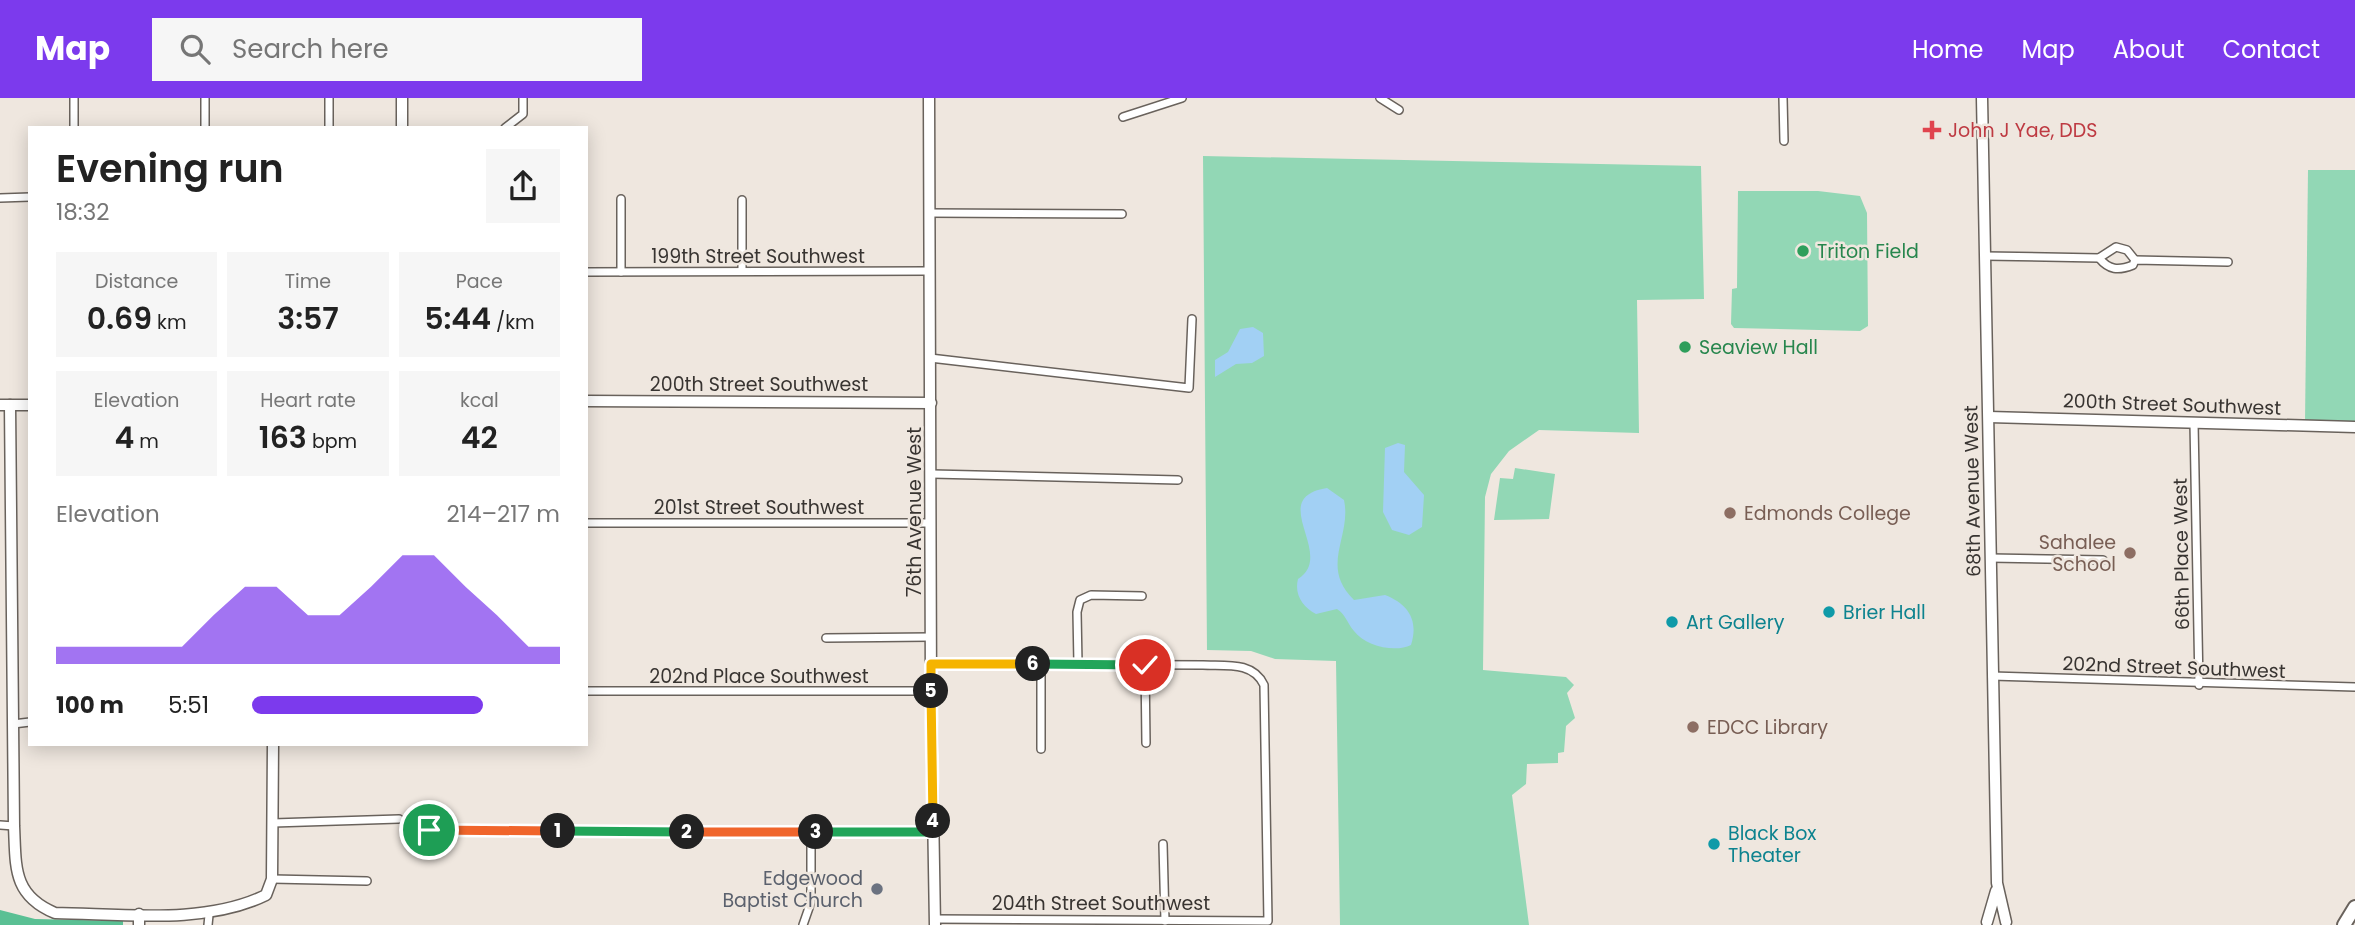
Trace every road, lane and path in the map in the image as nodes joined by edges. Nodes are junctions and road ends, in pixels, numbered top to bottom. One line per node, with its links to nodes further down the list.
1 (74, 98): 13 (street)
2 (205, 98): 14 (street)
3 (329, 98): 15 (street)
4 (402, 98): 16 (street)
5 (523, 98): 17 (street)
6 (929, 98): 23 (street, 76th Avenue West)
7 (1182, 98): 12 (street)
8 (1380, 98): 11 (street)
9 (1783, 98): 18 (street)
10 (1982, 98): 25 (street, 68th Avenue West)
11 (1399, 110)
12 (1123, 117)
13 (74, 126)
14 (205, 126)
15 (329, 126)
16 (402, 126)
17 (508, 126)
18 (1784, 141)
19 (28, 197): 20 (street)
20 (0, 198)
21 (621, 200): 32 (street)
22 (742, 200): 29 (street)
23 (929, 213): 24 (street); 30 (street, 76th Avenue West)
24 (1122, 214)
25 (1985, 256): 26 (street); 39 (street, 68th Avenue West)
26 (2099, 258): 27 (street); 27 (street)
27 (2135, 260): 28 (street)
28 (2228, 262)
29 (742, 271): 30 (street, 199th Street Southwest); 32 (street, 199th Street Southwest)
30 (929, 271): 34 (street, 76th Avenue West)
31 (588, 272): 32 (street, 199th Street Southwest)
32 (621, 272)
33 (1192, 319): 34 (street)
34 (930, 358): 36 (street, 76th Avenue West)
35 (588, 401): 36 (street, 200th Street Southwest)
36 (931, 403): 42 (street, 76th Avenue West)
37 (5, 405): 38 (street); 61 (street)
38 (28, 405)
39 (1989, 417): 40 (street, 200th Street Southwest); 46 (street, 68th Avenue West)
40 (2194, 423): 41 (street, 200th Street Southwest); 56 (street, 66th Place West)
41 (2355, 427)
42 (932, 474): 43 (street); 45 (street, 76th Avenue West)
43 (1178, 480)
44 (588, 523): 45 (street, 201st Street Southwest)
45 (931, 523): 49 (street, 76th Avenue West)
46 (1990, 558): 47 (street); 55 (street, 68th Avenue West)
47 (2103, 560)
48 (1142, 596): 53 (street)
49 (931, 637): 50 (street); 51 (street, 76th Avenue West)
50 (826, 638)
51 (931, 664): 52 (street); 59 (street, 76th Avenue West)
52 (1041, 664): 53 (street); 64 (street)
53 (1078, 664): 54 (street)
54 (1145, 665): 62 (street); 79 (street, 204th Street Southwest)
55 (1992, 676): 56 (street, 202nd Street Southwest); 75 (street, 68th Avenue West)
56 (2199, 685): 57 (street, 202nd Street Southwest)
57 (2355, 687)
58 (588, 691): 59 (street, 202nd Place Southwest)
59 (931, 691): 71 (street, 76th Avenue West)
60 (28, 722): 61 (street)
61 (13, 724): 68 (street)
62 (1146, 743)
63 (273, 746): 66 (street)
64 (1041, 749)
65 (399, 819): 66 (street)
66 (273, 822): 73 (street)
67 (0, 825): 68 (street)
68 (14, 825): 77 (street)
69 (411, 830): 70 (street)
70 (811, 832): 71 (street); 83 (street)
71 (934, 832): 80 (street, 76th Avenue West)
72 (1163, 844): 79 (street)
73 (272, 879): 74 (street); 78 (street)
74 (367, 881)
75 (1997, 883): 81 (street, 68th Avenue West); 82 (street, 68th Avenue West)
76 (2355, 907): 84 (highway)
77 (139, 919): 78 (street)
78 (209, 920)
79 (1164, 921): 80 (street, 204th Street Southwest)
80 (935, 922)
81 (1985, 923): 82 (street)
82 (2008, 924)
83 (803, 925)
84 (2344, 925)

